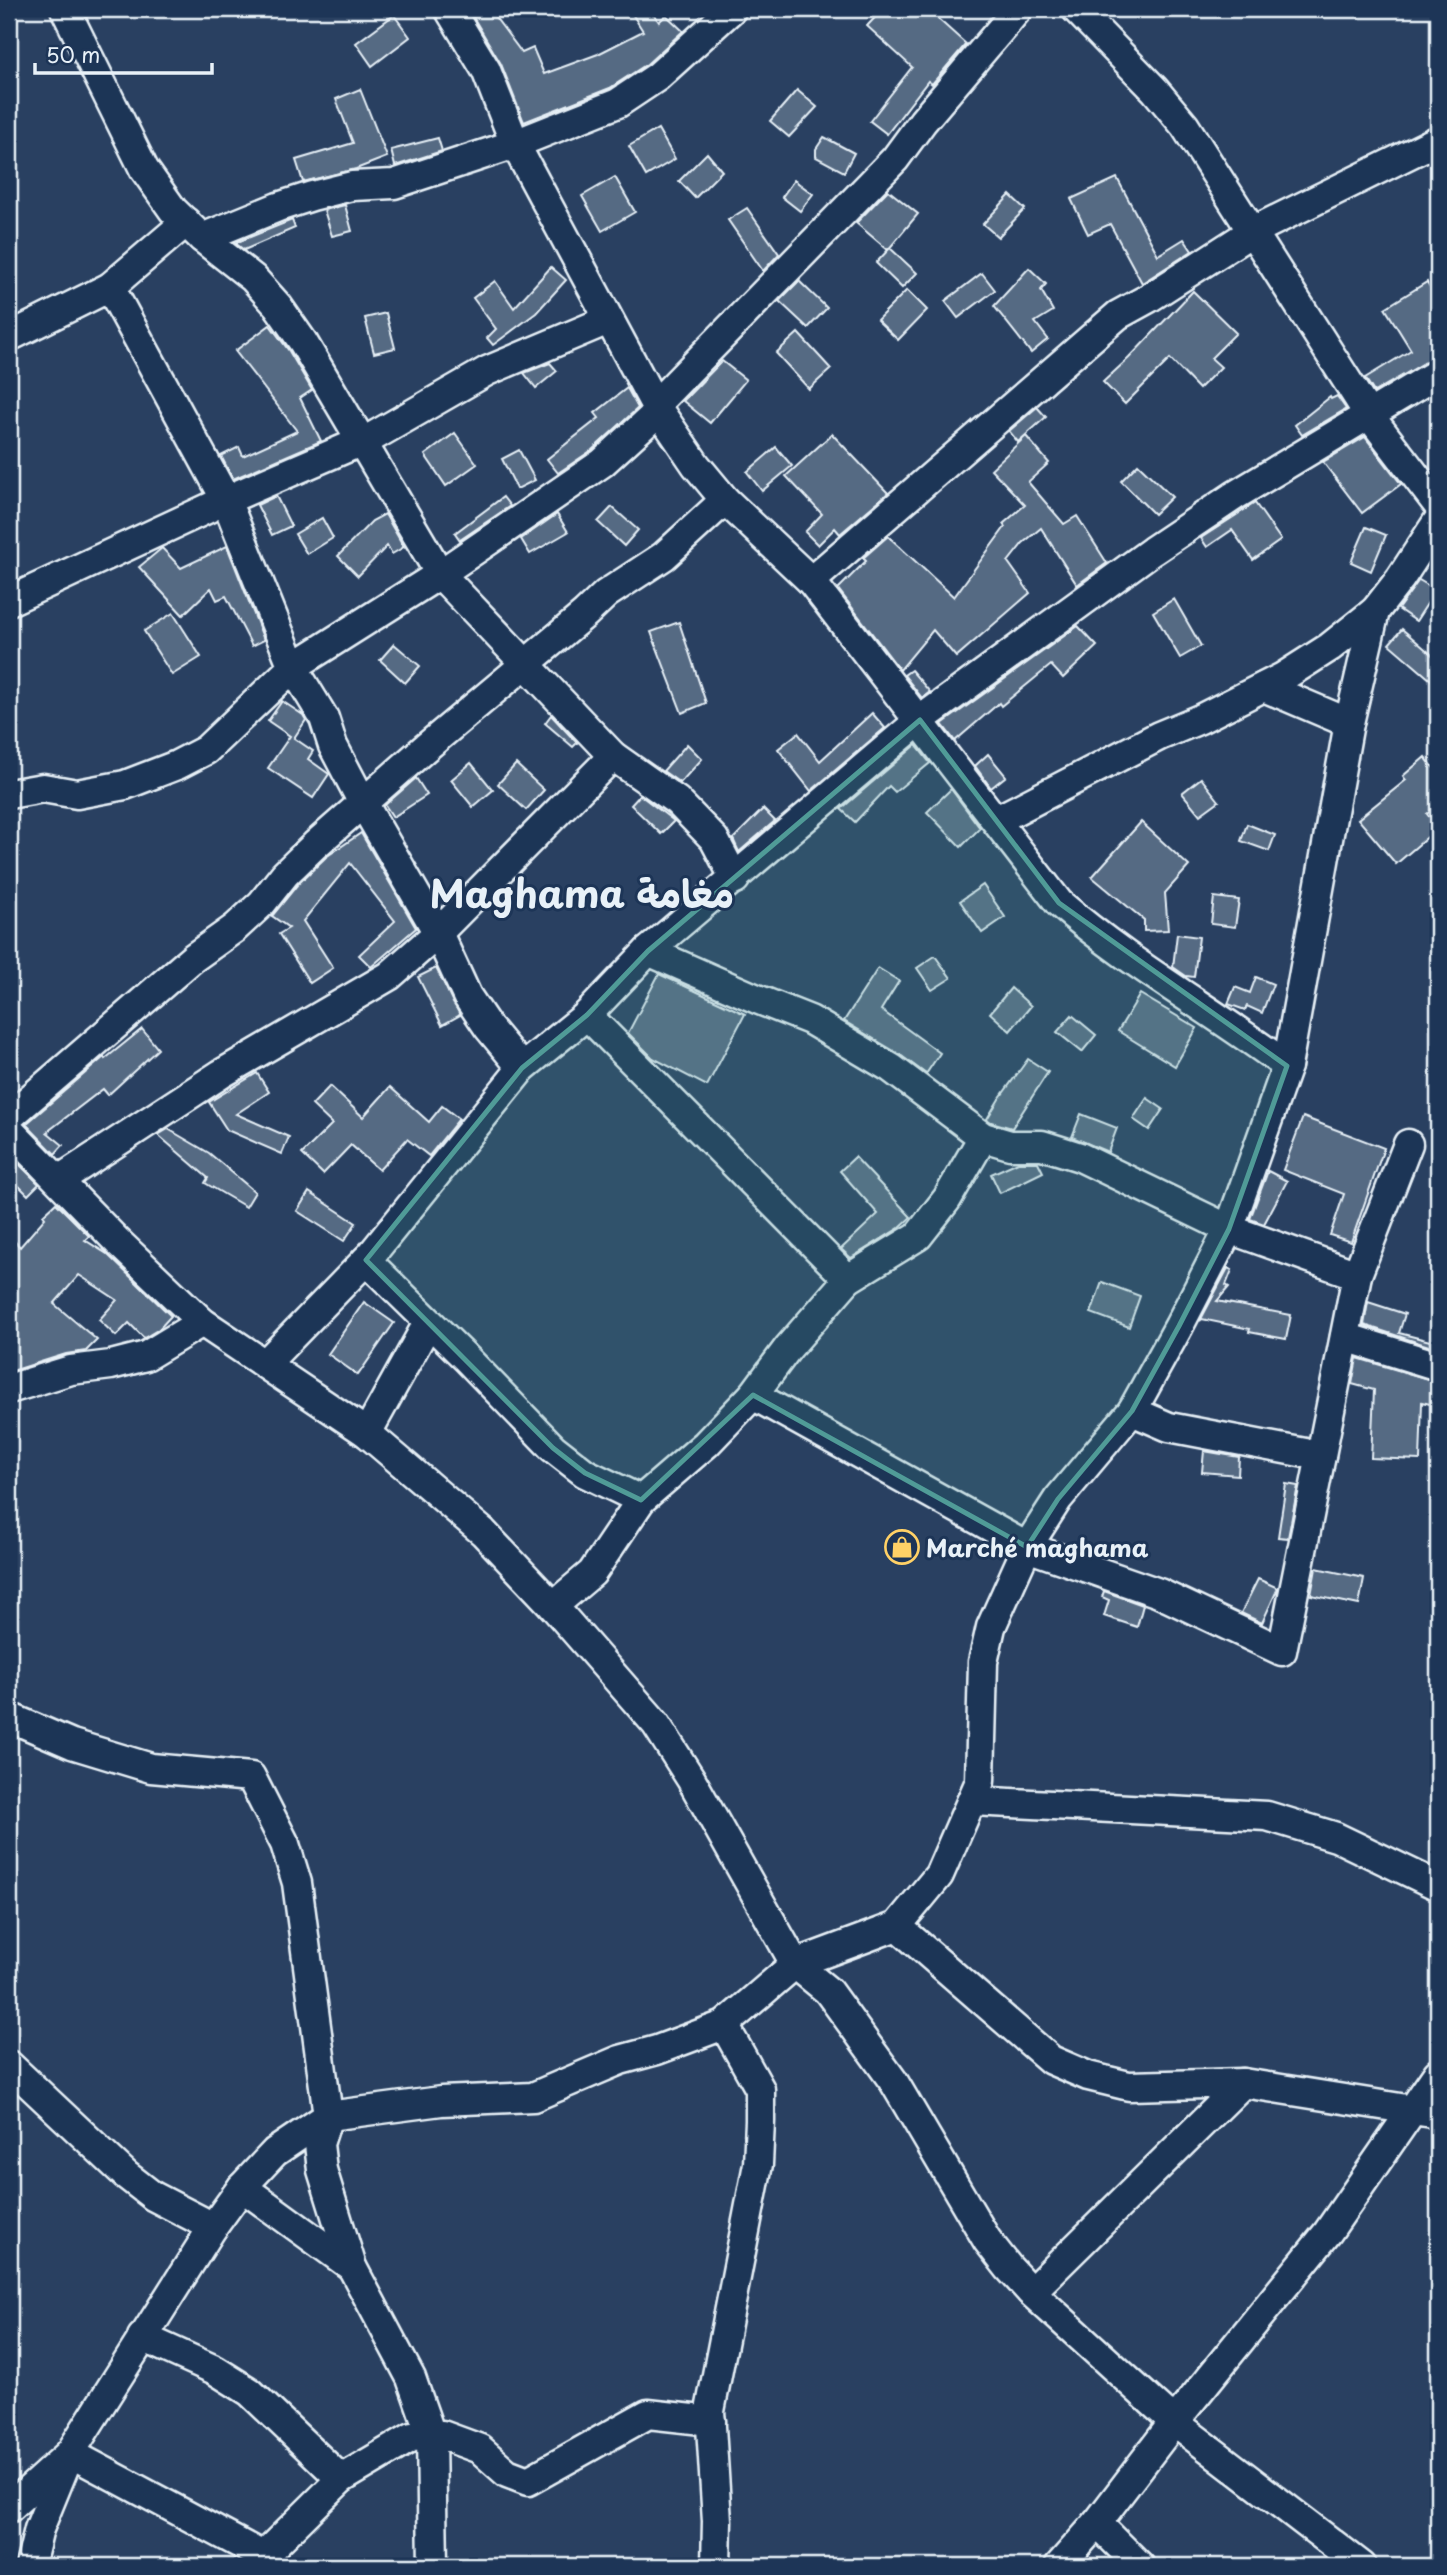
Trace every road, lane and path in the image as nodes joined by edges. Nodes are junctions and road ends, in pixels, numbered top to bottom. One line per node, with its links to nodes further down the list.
1 (65, 9): 8 (street)
2 (449, 9): 7 (street)
3 (732, 9): 7 (street)
4 (1018, 9): 14 (street)
5 (1076, 9): 9 (street)
6 (1438, 140): 9 (street)
7 (515, 144): 8 (street); 11 (street)
8 (194, 230): 10 (street); 16 (street)
9 (1253, 231): 15 (street); 22 (street)
10 (110, 287): 12 (street); 17 (street)
11 (608, 320): 14 (street); 16 (street)
12 (9, 337)
13 (1438, 373): 15 (street)
14 (657, 408): 18 (street); 21 (street)
15 (1369, 415): 19 (street); 28 (street)
16 (363, 441): 17 (street); 21 (street)
17 (226, 500): 23 (street); 26 (street)
18 (725, 500): 22 (street); 25 (street)
19 (1438, 505)
20 (1438, 521): 24 (street)
21 (440, 574): 25 (street); 26 (street)
22 (811, 581): 28 (street)
23 (9, 601)
24 (1375, 611): 27 (street); 29 (street)
25 (526, 663): 30 (street); 32 (street)
26 (293, 667): 31 (street); 32 (street)
27 (1264, 687): 29 (street); 33 (street)
28 (920, 720): 33 (street); 34 (street)
29 (1349, 723): 38 (street)
30 (613, 756): 34 (street); 35 (street)
31 (9, 794)
32 (363, 803): 35 (street); 40 (street)
33 (997, 820): 38 (street)
34 (735, 879): 36 (street)
35 (438, 933): 39 (street); 44 (street)
36 (648, 951): 37 (street); 42 (street)
37 (587, 1015): 39 (street); 48 (street)
38 (1287, 1066): 45 (street)
39 (522, 1068): 46 (street)
40 (9, 1117)
41 (9, 1130): 44 (street)
42 (983, 1137): 45 (street); 48 (street)
43 (1408, 1144): 47 (street)
44 (59, 1180): 49 (street)
45 (1229, 1229): 47 (street); 56 (street)
46 (366, 1260): 50 (street); 52 (street)
47 (1357, 1275): 51 (street)
48 (848, 1279): 55 (street)
49 (202, 1322): 52 (street); 54 (street)
50 (428, 1323): 57 (street); 59 (street)
51 (1345, 1337): 53 (street); 58 (street)
52 (265, 1364): 57 (street)
53 (1438, 1366)
54 (9, 1389)
55 (753, 1395): 59 (street); 60 (street)
56 (1132, 1411): 58 (street); 60 (street)
57 (367, 1433): 61 (street)
58 (1321, 1456): 60 (street)
59 (640, 1500): 61 (street)
60 (1027, 1547): 63 (street)
61 (553, 1606): 66 (street)
62 (9, 1717): 72 (street)
63 (972, 1801): 64 (street); 65 (street)
64 (1438, 1886)
65 (897, 1926): 66 (street); 70 (street)
66 (795, 1964): 67 (street); 76 (street)
67 (724, 2025): 72 (street); 78 (street)
68 (9, 2065): 74 (street)
69 (1438, 2073): 71 (street)
70 (1243, 2082): 71 (street); 76 (street)
71 (1425, 2111): 79 (street)
72 (328, 2116): 73 (street); 75 (street)
73 (242, 2187): 74 (street); 75 (street)
74 (213, 2227): 77 (street)
75 (352, 2267): 80 (street)
76 (1031, 2292): 79 (street)
77 (142, 2337): 81 (street); 82 (street)
78 (711, 2421): 80 (street); 88 (street)
79 (1174, 2422): 84 (street); 91 (street)
80 (430, 2435): 82 (street); 87 (street)
81 (70, 2452): 83 (street); 85 (street); 86 (street)
82 (341, 2479): 85 (street)
83 (9, 2508)
84 (1097, 2523): 89 (street); 90 (street)
85 (268, 2561)
86 (30, 2566)
87 (433, 2566)
88 (716, 2566)
89 (1059, 2566)
90 (1140, 2566)
91 (1362, 2566)

